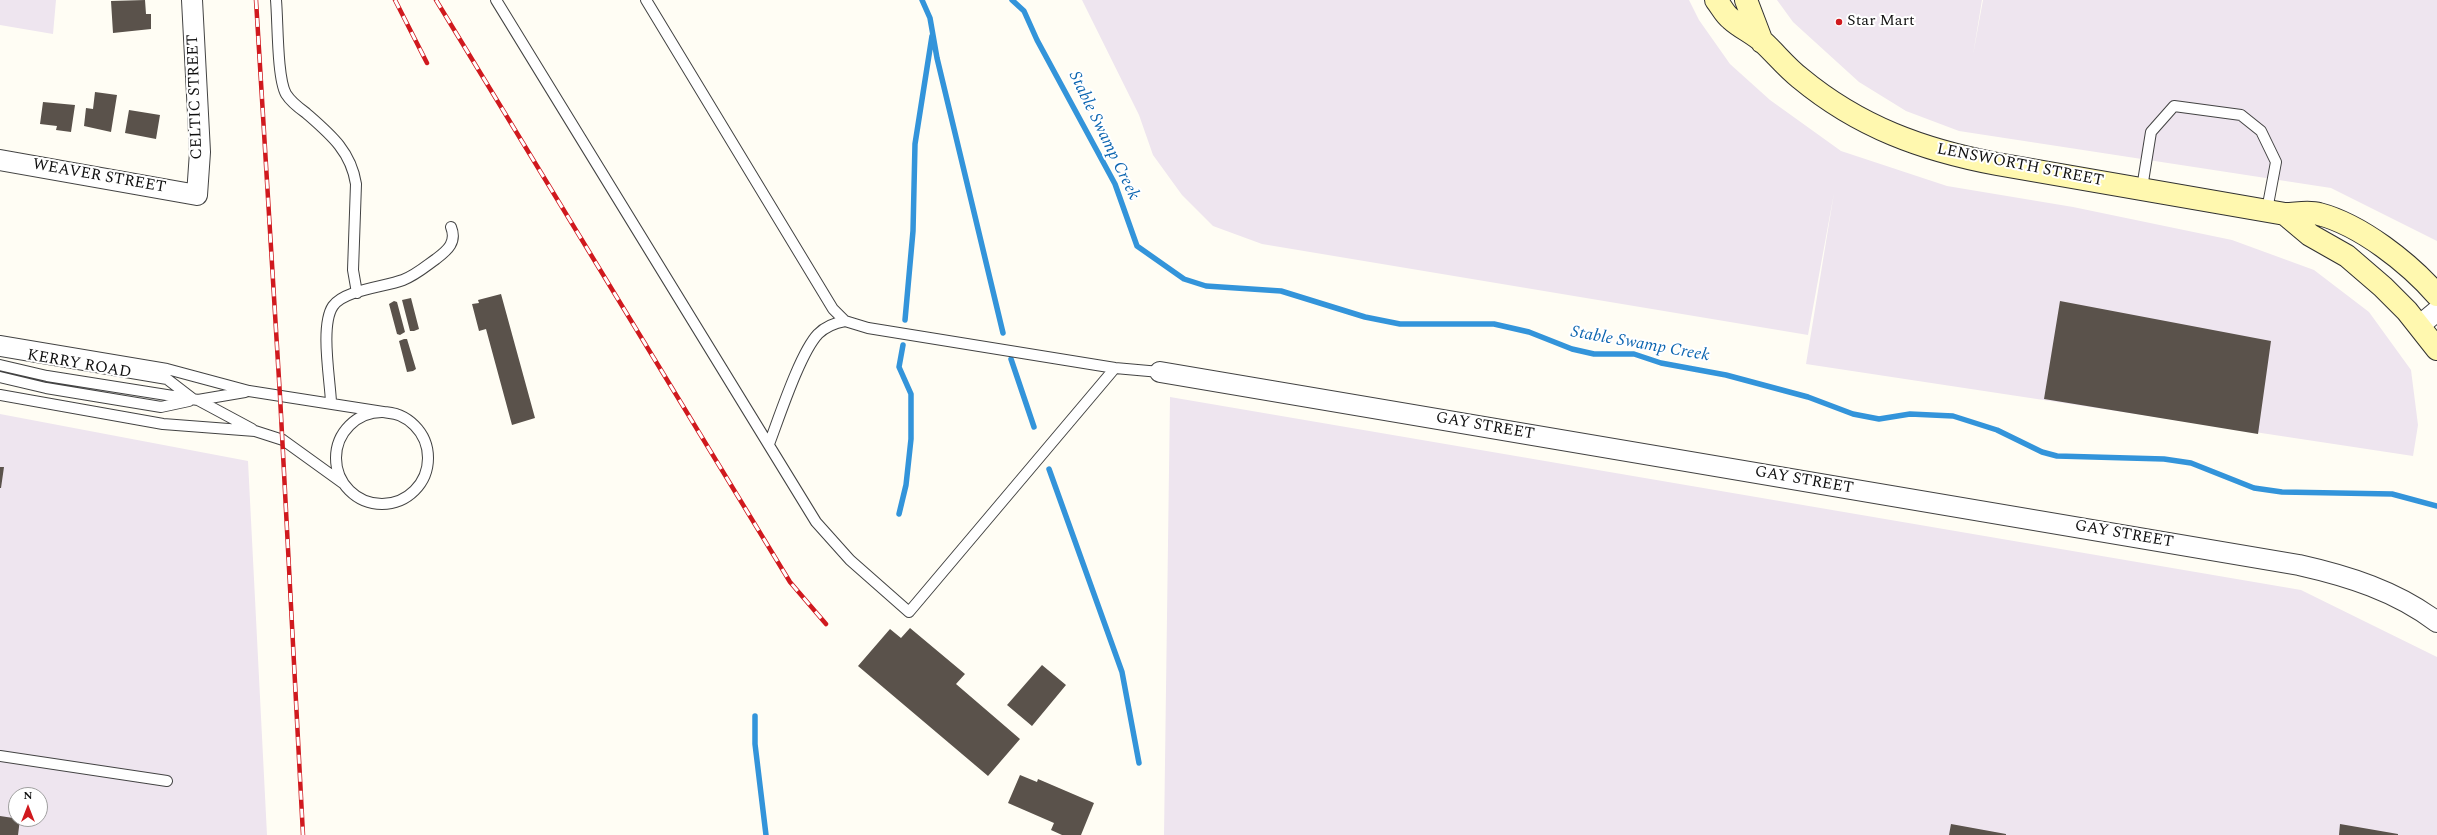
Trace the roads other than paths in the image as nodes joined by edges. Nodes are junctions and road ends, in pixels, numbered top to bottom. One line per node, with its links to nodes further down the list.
1 (192, 0): 10 (street, CELTIC STREET)
2 (276, 0): 13 (lane)
3 (496, 0): 31 (lane)
4 (646, 0): 16 (lane)
5 (1716, 0): 7 (main road, LENSWORTH STREET)
6 (1746, 0): 7 (main road, LENSWORTH STREET)
7 (1762, 42): 9 (main road, LENSWORTH STREET)
8 (0, 160): 10 (street, WEAVER STREET)
9 (2142, 188): 11 (main road, LENSWORTH STREET); 11 (lane)
10 (197, 194)
11 (2276, 212): 14 (main road, LENSWORTH STREET); 17 (main road)
12 (451, 227): 13 (lane)
13 (357, 293): 28 (lane)
14 (2437, 295)
15 (2437, 311): 17 (street)
16 (845, 321): 22 (lane); 31 (lane)
17 (2419, 326): 20 (main road)
18 (0, 341): 25 (lane)
19 (0, 350): 27 (lane)
20 (2437, 350)
21 (0, 365): 27 (lane, KERRY ROAD)
22 (1115, 368): 23 (lane); 31 (lane)
23 (1160, 372): 33 (street, GAY STREET)
24 (0, 378): 27 (lane)
25 (249, 391): 27 (lane); 28 (lane)
26 (0, 395): 30 (lane)
27 (197, 400): 30 (lane)
28 (331, 402): 29 (lane)
29 (396, 414): 32 (lane); 32 (lane)
30 (255, 431): 32 (lane)
31 (768, 444)
32 (344, 484)
33 (2437, 622)
34 (0, 756): 35 (lane)
35 (167, 781)

